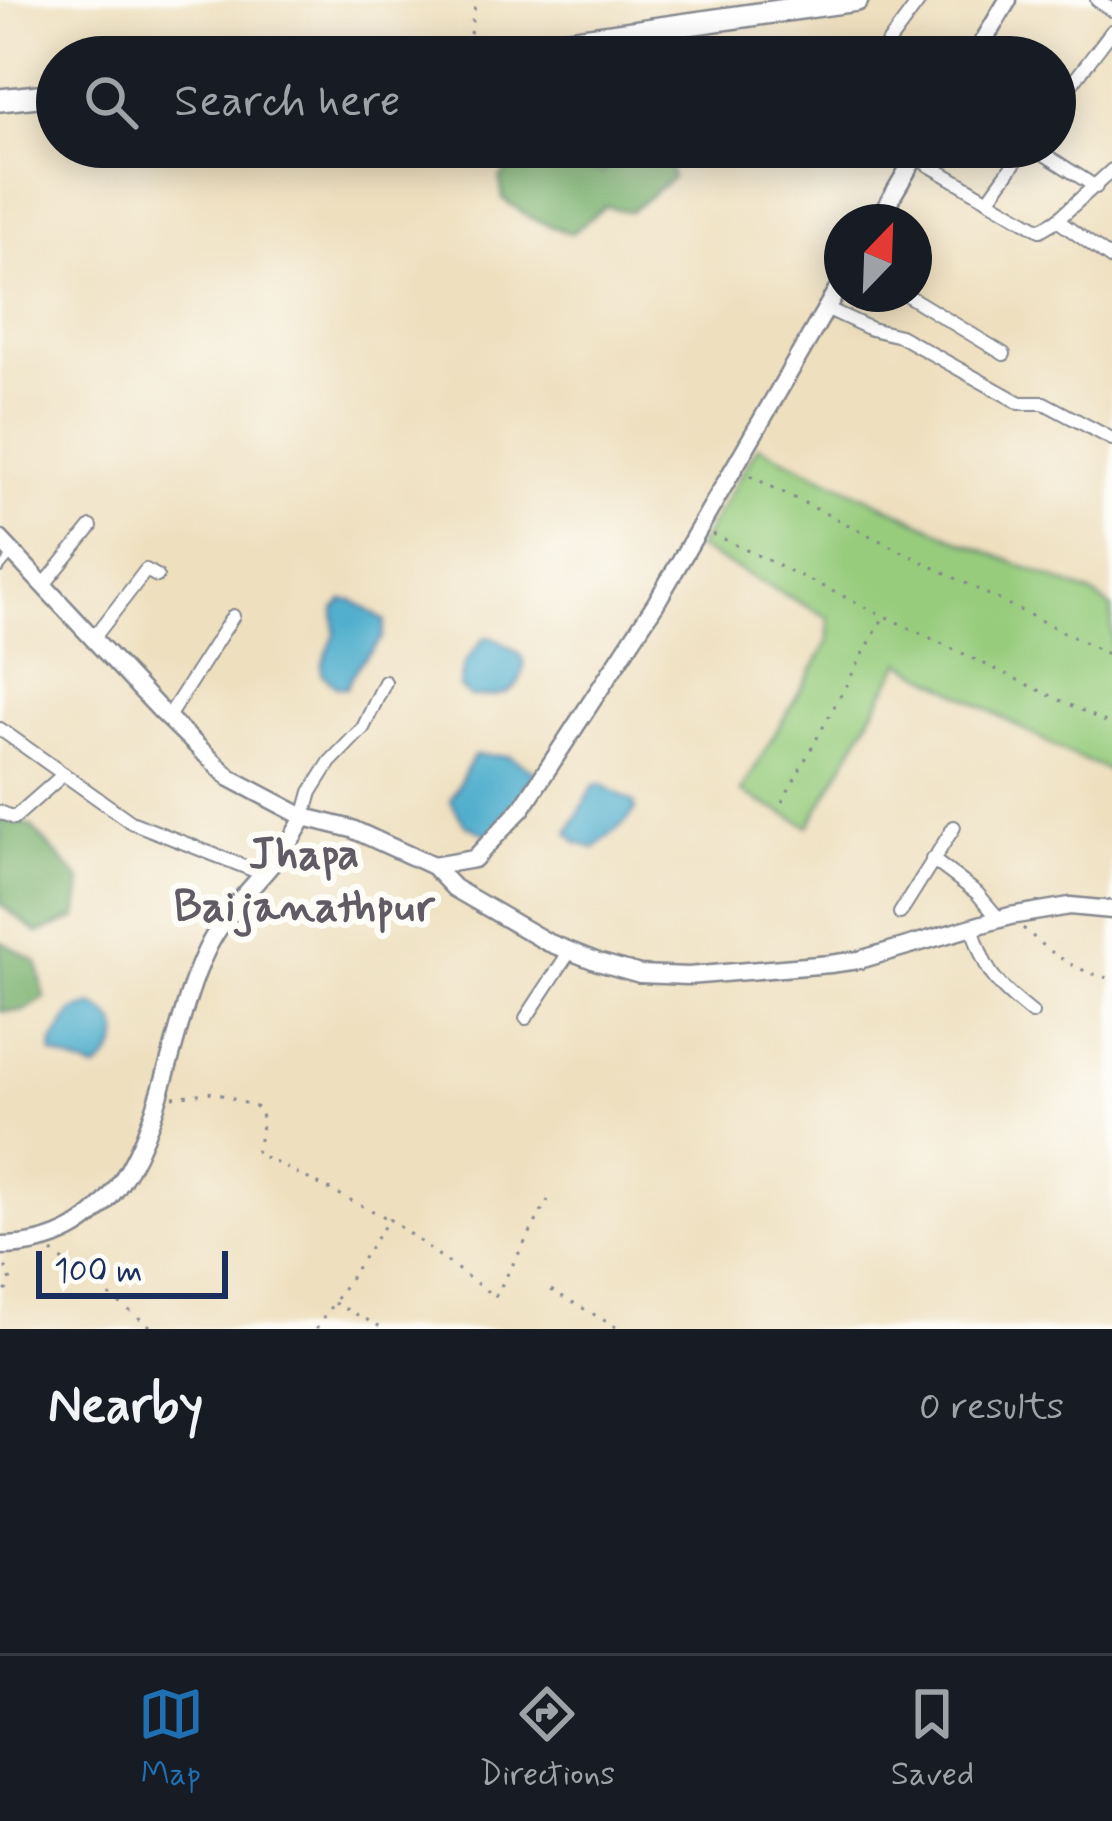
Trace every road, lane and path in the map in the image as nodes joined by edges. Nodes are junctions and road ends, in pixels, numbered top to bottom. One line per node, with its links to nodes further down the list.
1 (476, 0): 9 (path)
2 (857, 0): 6 (main road)
3 (920, 0): 11 (street)
4 (1008, 0): 12 (street)
5 (1097, 0): 7 (street)
6 (800, 4): 10 (main road)
7 (1112, 10)
8 (1112, 31): 13 (street)
9 (469, 36)
10 (582, 36)
11 (893, 36)
12 (987, 36)
13 (1076, 78)
14 (36, 96): 15 (main road)
15 (0, 100)
16 (909, 168): 23 (street)
17 (941, 168): 22 (street)
18 (1013, 168): 22 (street)
19 (1064, 168): 21 (street)
20 (1112, 170): 21 (street)
21 (1096, 187): 24 (street)
22 (988, 200): 24 (street)
23 (888, 204)
24 (1057, 220): 25 (street)
25 (1112, 259)
26 (932, 310): 29 (street)
27 (824, 311): 31 (street)
28 (835, 312): 30 (street)
29 (1004, 354)
30 (1112, 440)
31 (732, 467): 32 (street); 41 (path)
32 (700, 523): 39 (path); 51 (street)
33 (91, 527): 37 (street)
34 (0, 539): 35 (street)
35 (6, 562): 37 (street)
36 (157, 576): 40 (street)
37 (43, 586): 40 (street)
38 (233, 616): 43 (street)
39 (884, 616): 44 (path); 47 (path)
40 (93, 639): 43 (street)
41 (1112, 656)
42 (386, 682): 49 (street)
43 (167, 717): 49 (street)
44 (1112, 724)
45 (0, 729): 46 (street)
46 (64, 774): 48 (street); 54 (street)
47 (782, 802)
48 (0, 812)
49 (304, 817): 53 (street); 54 (street)
50 (954, 826): 52 (street)
51 (474, 859): 53 (street); 55 (street)
52 (932, 859): 57 (street); 58 (street)
53 (433, 866): 55 (street)
54 (263, 874): 64 (street)
55 (454, 888): 60 (street)
56 (1112, 910): 58 (street)
57 (899, 913)
58 (1004, 917): 59 (street); 61 (path)
59 (972, 926): 60 (street); 62 (street)
60 (570, 951): 63 (street)
61 (1112, 980)
62 (1032, 1013)
63 (526, 1018)
64 (159, 1100): 66 (path); 67 (street)
65 (548, 1199): 66 (path)
66 (389, 1219): 71 (path)
67 (49, 1236): 68 (street); 73 (path)
68 (0, 1246): 70 (path)
69 (551, 1290): 72 (path)
70 (0, 1302)
71 (332, 1302): 74 (path); 75 (path)
72 (617, 1328)
73 (154, 1329)
74 (316, 1329)
75 (385, 1329)

